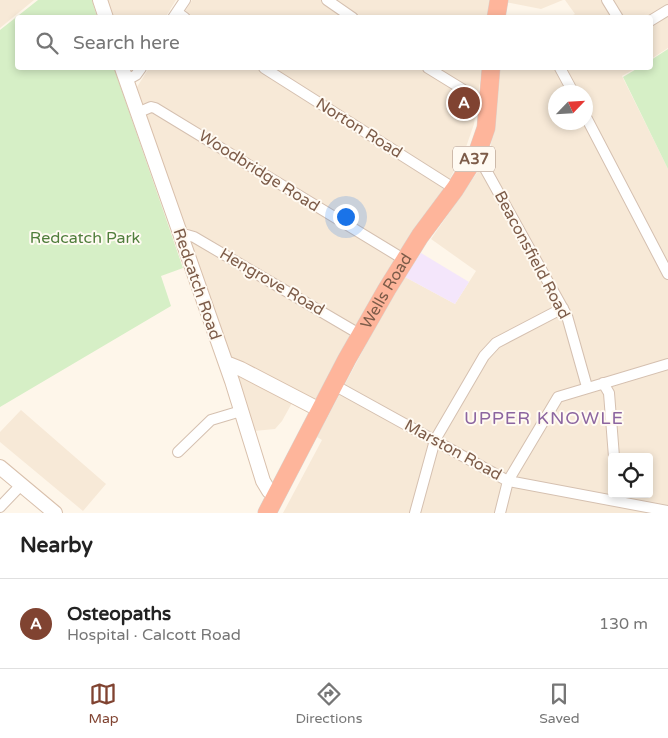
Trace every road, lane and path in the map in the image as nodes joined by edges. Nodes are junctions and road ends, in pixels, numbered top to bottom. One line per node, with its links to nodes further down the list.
1 (100, 0): 6 (main road)
2 (185, 0): 7 (street)
3 (327, 0): 8 (street)
4 (607, 0): 9 (street)
5 (668, 10): 10 (street)
6 (105, 15)
7 (179, 15)
8 (349, 15)
9 (616, 15)
10 (653, 19)
11 (140, 70): 16 (street)
12 (267, 70): 22 (street, Norton Road)
13 (431, 70): 18 (street)
14 (491, 70): 18 (highway, Wells Road / A37)
15 (561, 70): 17 (street)
16 (125, 74): 19 (main road, Redcatch Road)
17 (569, 85)
18 (488, 103): 21 (highway, Wells Road / A37)
19 (138, 112): 23 (main road, Redcatch Road); 24 (street, Woodbridge Road)
20 (593, 130): 25 (street)
21 (477, 154): 22 (highway, Wells Road / A37); 26 (street, Beaconsfield Road)
22 (455, 189): 24 (highway, Wells Road / A37)
23 (181, 236): 27 (street, Hengrove Road); 28 (main road, Redcatch Road)
24 (405, 260): 27 (highway, Wells Road / A37)
25 (668, 274)
26 (563, 308): 34 (street, Beaconsfield Road); 37 (street)
27 (361, 335): 33 (highway, Wells Road / A37)
28 (226, 363): 30 (main road); 31 (main road, Redcatch Road)
29 (668, 364): 32 (street)
30 (241, 369): 31 (main road); 35 (main road)
31 (232, 381): 36 (main road, Redcatch Road)
32 (603, 383): 34 (street); 39 (street)
33 (334, 385): 35 (highway, Wells Road / A37); 37 (street, Marston Road)
34 (587, 387): 41 (street)
35 (320, 410): 43 (highway, Wells Road / A37)
36 (241, 411): 38 (street); 43 (main road, Redcatch Road)
37 (435, 440): 41 (street, Marston Road); 50 (street)
38 (178, 452)
39 (614, 453)
40 (0, 467): 42 (main road)
41 (508, 481): 44 (street, Marston Road); 51 (street)
42 (21, 485): 46 (street); 48 (main road)
43 (277, 496): 49 (highway, Wells Road / A37)
44 (608, 496)
45 (621, 498): 47 (street, Marston Road)
46 (0, 507)
47 (668, 511)
48 (55, 513)
49 (267, 513)
50 (415, 513)
51 (500, 513)

